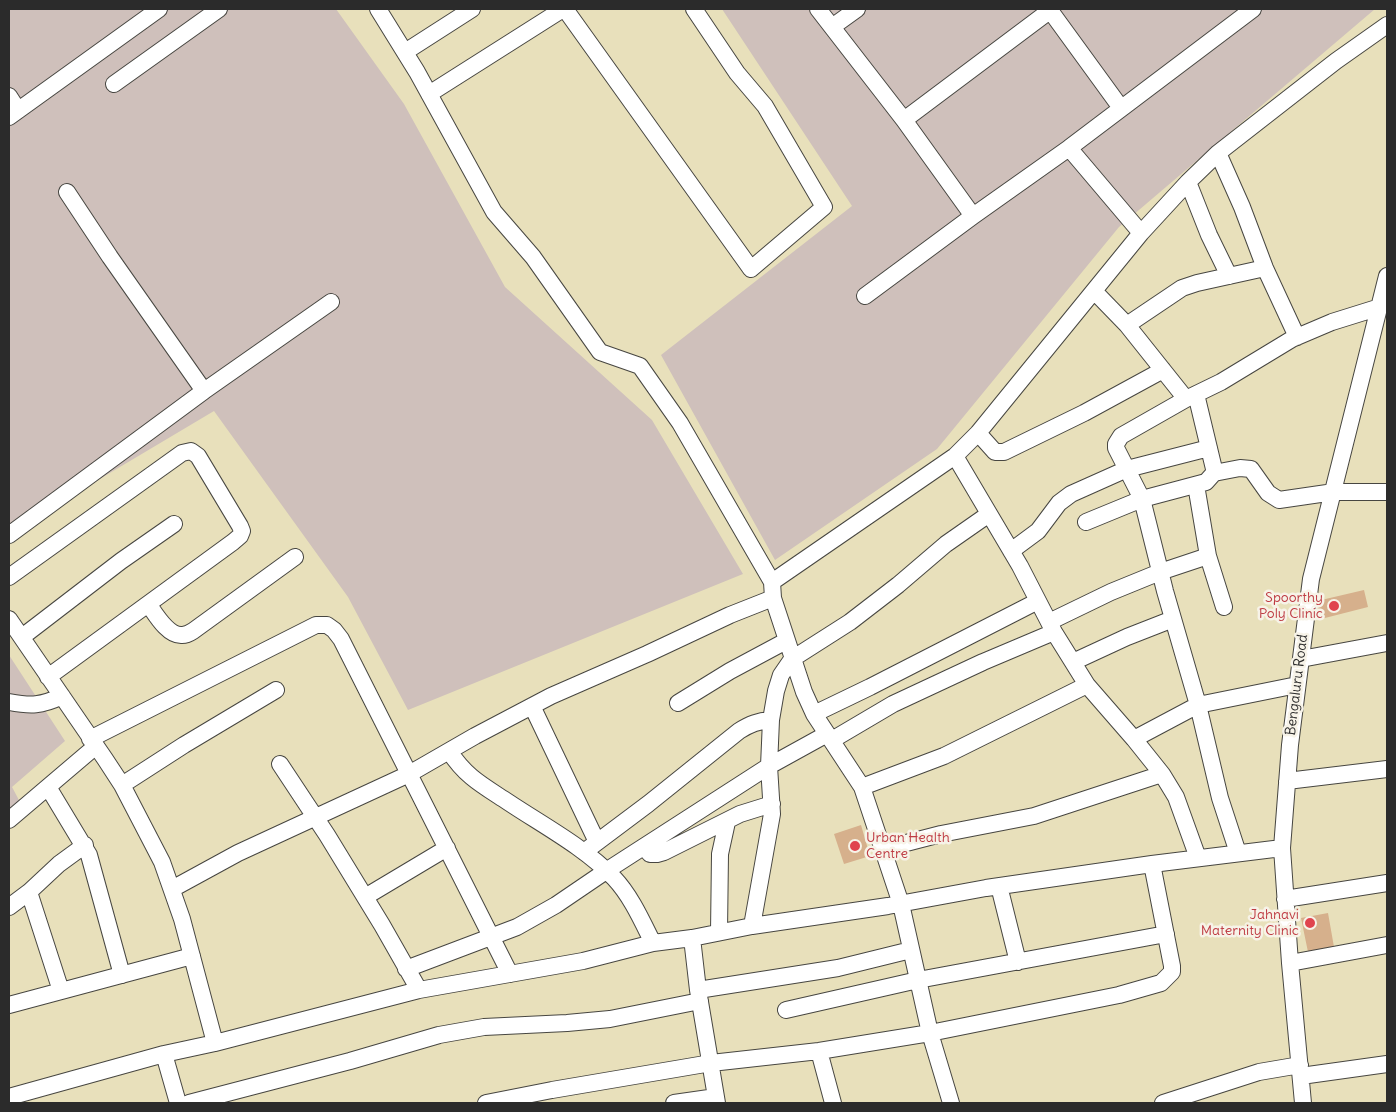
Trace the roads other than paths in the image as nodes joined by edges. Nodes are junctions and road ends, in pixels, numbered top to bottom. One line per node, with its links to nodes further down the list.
1 (159, 9): 18 (street)
2 (219, 9): 14 (street)
3 (472, 9): 13 (street)
4 (694, 9): 10 (street)
5 (818, 9): 12 (street)
6 (857, 9): 12 (street)
7 (1051, 9): 17 (street); 19 (street)
8 (1253, 9): 17 (street)
9 (382, 10): 13 (street)
10 (571, 11): 15 (street)
11 (1387, 25): 21 (street)
12 (832, 27): 19 (street)
13 (405, 52): 15 (street)
14 (114, 84)
15 (429, 94): 56 (street)
16 (9, 96): 18 (street)
17 (1121, 108): 20 (street)
18 (13, 114)
19 (904, 120): 24 (street)
20 (1069, 148): 24 (street); 25 (street)
21 (1218, 153): 22 (street); 26 (street)
22 (1188, 182): 25 (street); 27 (street)
23 (67, 192): 36 (street)
24 (974, 216): 30 (street)
25 (1141, 233): 29 (street)
26 (1265, 268): 27 (street); 34 (street)
27 (1229, 276): 33 (street)
28 (1387, 283): 32 (street, Bengaluru Road)
29 (1094, 291): 33 (street); 38 (street)
30 (865, 296)
31 (331, 302): 36 (street)
32 (1380, 307): 34 (street); 44 (street, Bengaluru Road)
33 (1127, 325): 35 (street)
34 (1297, 337): 37 (street)
35 (1163, 370): 37 (street); 38 (street)
36 (204, 391): 50 (street)
37 (1191, 396): 39 (street); 41 (street)
38 (978, 433): 40 (street)
39 (1208, 448): 41 (street); 42 (street)
40 (955, 456): 47 (street); 56 (street)
41 (1127, 469): 46 (street); 51 (street)
42 (1214, 473): 43 (street); 44 (street)
43 (1196, 485): 46 (street); 53 (street)
44 (1334, 492): 45 (street); 68 (street, Bengaluru Road)
45 (1387, 492)
46 (1142, 499): 48 (street); 54 (street)
47 (989, 514): 51 (street); 67 (street)
48 (1086, 522)
49 (174, 524): 64 (street)
50 (9, 535)
51 (1011, 551): 58 (street)
52 (295, 556): 59 (street)
53 (1208, 556): 54 (street); 60 (street)
54 (1160, 572): 62 (street); 63 (street)
55 (9, 577): 59 (street)
56 (772, 582): 57 (street)
57 (773, 598): 65 (street); 78 (street)
58 (1038, 601): 63 (street); 79 (street)
59 (148, 605): 70 (street)
60 (1224, 607)
61 (9, 619): 64 (street)
62 (1173, 619): 69 (street); 77 (street)
63 (1051, 627): 69 (street); 81 (street)
64 (22, 636): 70 (street)
65 (786, 641): 67 (street); 76 (street)
66 (1387, 643): 68 (street)
67 (792, 658): 79 (street); 80 (street)
68 (1300, 659): 71 (street, Bengaluru Road)
69 (1074, 662): 72 (street)
70 (48, 677): 74 (street)
71 (1297, 684): 77 (street); 90 (street, Bengaluru Road)
72 (1087, 686): 82 (street); 93 (street)
73 (276, 690): 91 (street)
74 (62, 696): 75 (street); 83 (street)
75 (9, 702)
76 (678, 702)
77 (1198, 705): 82 (street); 104 (street)
78 (532, 706): 84 (street); 99 (street)
79 (814, 714): 81 (street)
80 (770, 720): 86 (street); 99 (street)
81 (829, 737): 86 (street); 93 (street)
82 (1134, 739): 89 (street)
83 (93, 743): 88 (street); 91 (street); 92 (street)
84 (448, 751): 88 (street); 99 (street)
85 (280, 764): 95 (street)
86 (769, 766): 94 (street); 100 (street)
87 (1387, 769): 90 (street)
88 (409, 774): 95 (street); 101 (street)
89 (1162, 774): 103 (street); 105 (street)
90 (1287, 781): 102 (street, Bengaluru Road)
91 (122, 785): 110 (street)
92 (48, 787): 96 (street); 98 (street)
93 (862, 787): 103 (street)
94 (772, 804): 97 (street); 116 (street)
95 (315, 817): 110 (street); 112 (street)
96 (9, 820)
97 (727, 822): 100 (street); 117 (street)
98 (85, 845): 111 (street); 129 (street)
99 (590, 847): 107 (street)
100 (644, 847): 107 (street)
101 (446, 848): 112 (street); 119 (street)
102 (1282, 848): 104 (street); 113 (street, Bengaluru Road)
103 (883, 849): 114 (street)
104 (1238, 853): 105 (street)
105 (1198, 858): 106 (street)
106 (1152, 864): 109 (street); 118 (street)
107 (606, 870): 119 (street); 121 (street)
108 (1387, 882): 113 (street)
109 (999, 886): 114 (street); 125 (street)
110 (172, 889): 124 (street)
111 (29, 892): 115 (street); 132 (street)
112 (365, 897): 127 (street)
113 (1285, 899): 126 (street, Bengaluru Road)
114 (901, 904): 116 (street); 123 (street)
115 (9, 907)
116 (752, 926): 117 (street)
117 (719, 932): 120 (street)
118 (1166, 934): 125 (street); 136 (street)
119 (490, 936): 127 (street); 128 (street)
120 (692, 938): 121 (street); 133 (street)
121 (653, 943): 128 (street)
122 (1387, 945): 126 (street)
123 (911, 950): 130 (street); 133 (street)
124 (192, 956): 129 (street); 137 (street)
125 (1018, 962): 130 (street)
126 (1290, 963): 142 (street, Bengaluru Road)
127 (406, 969): 131 (street)
128 (510, 974): 131 (street)
129 (122, 975): 132 (street)
130 (918, 980): 135 (street); 136 (street)
131 (419, 990): 137 (street)
132 (61, 991): 134 (street)
133 (699, 996): 140 (street); 147 (street)
134 (9, 1005)
135 (786, 1010)
136 (930, 1033): 138 (street); 151 (street)
137 (215, 1043): 139 (street)
138 (819, 1051): 140 (street); 150 (street)
139 (164, 1054): 143 (street); 146 (street)
140 (711, 1064): 144 (street); 145 (street)
141 (1387, 1064): 142 (street)
142 (1300, 1071): 152 (street); 153 (street, Bengaluru Road)
143 (9, 1097)
144 (553, 1097): 148 (street)
145 (717, 1100): 149 (street)
146 (178, 1103)
147 (189, 1103)
148 (486, 1103)
149 (674, 1103)
150 (833, 1103)
151 (952, 1103)
152 (1163, 1103)
153 (1303, 1103)

